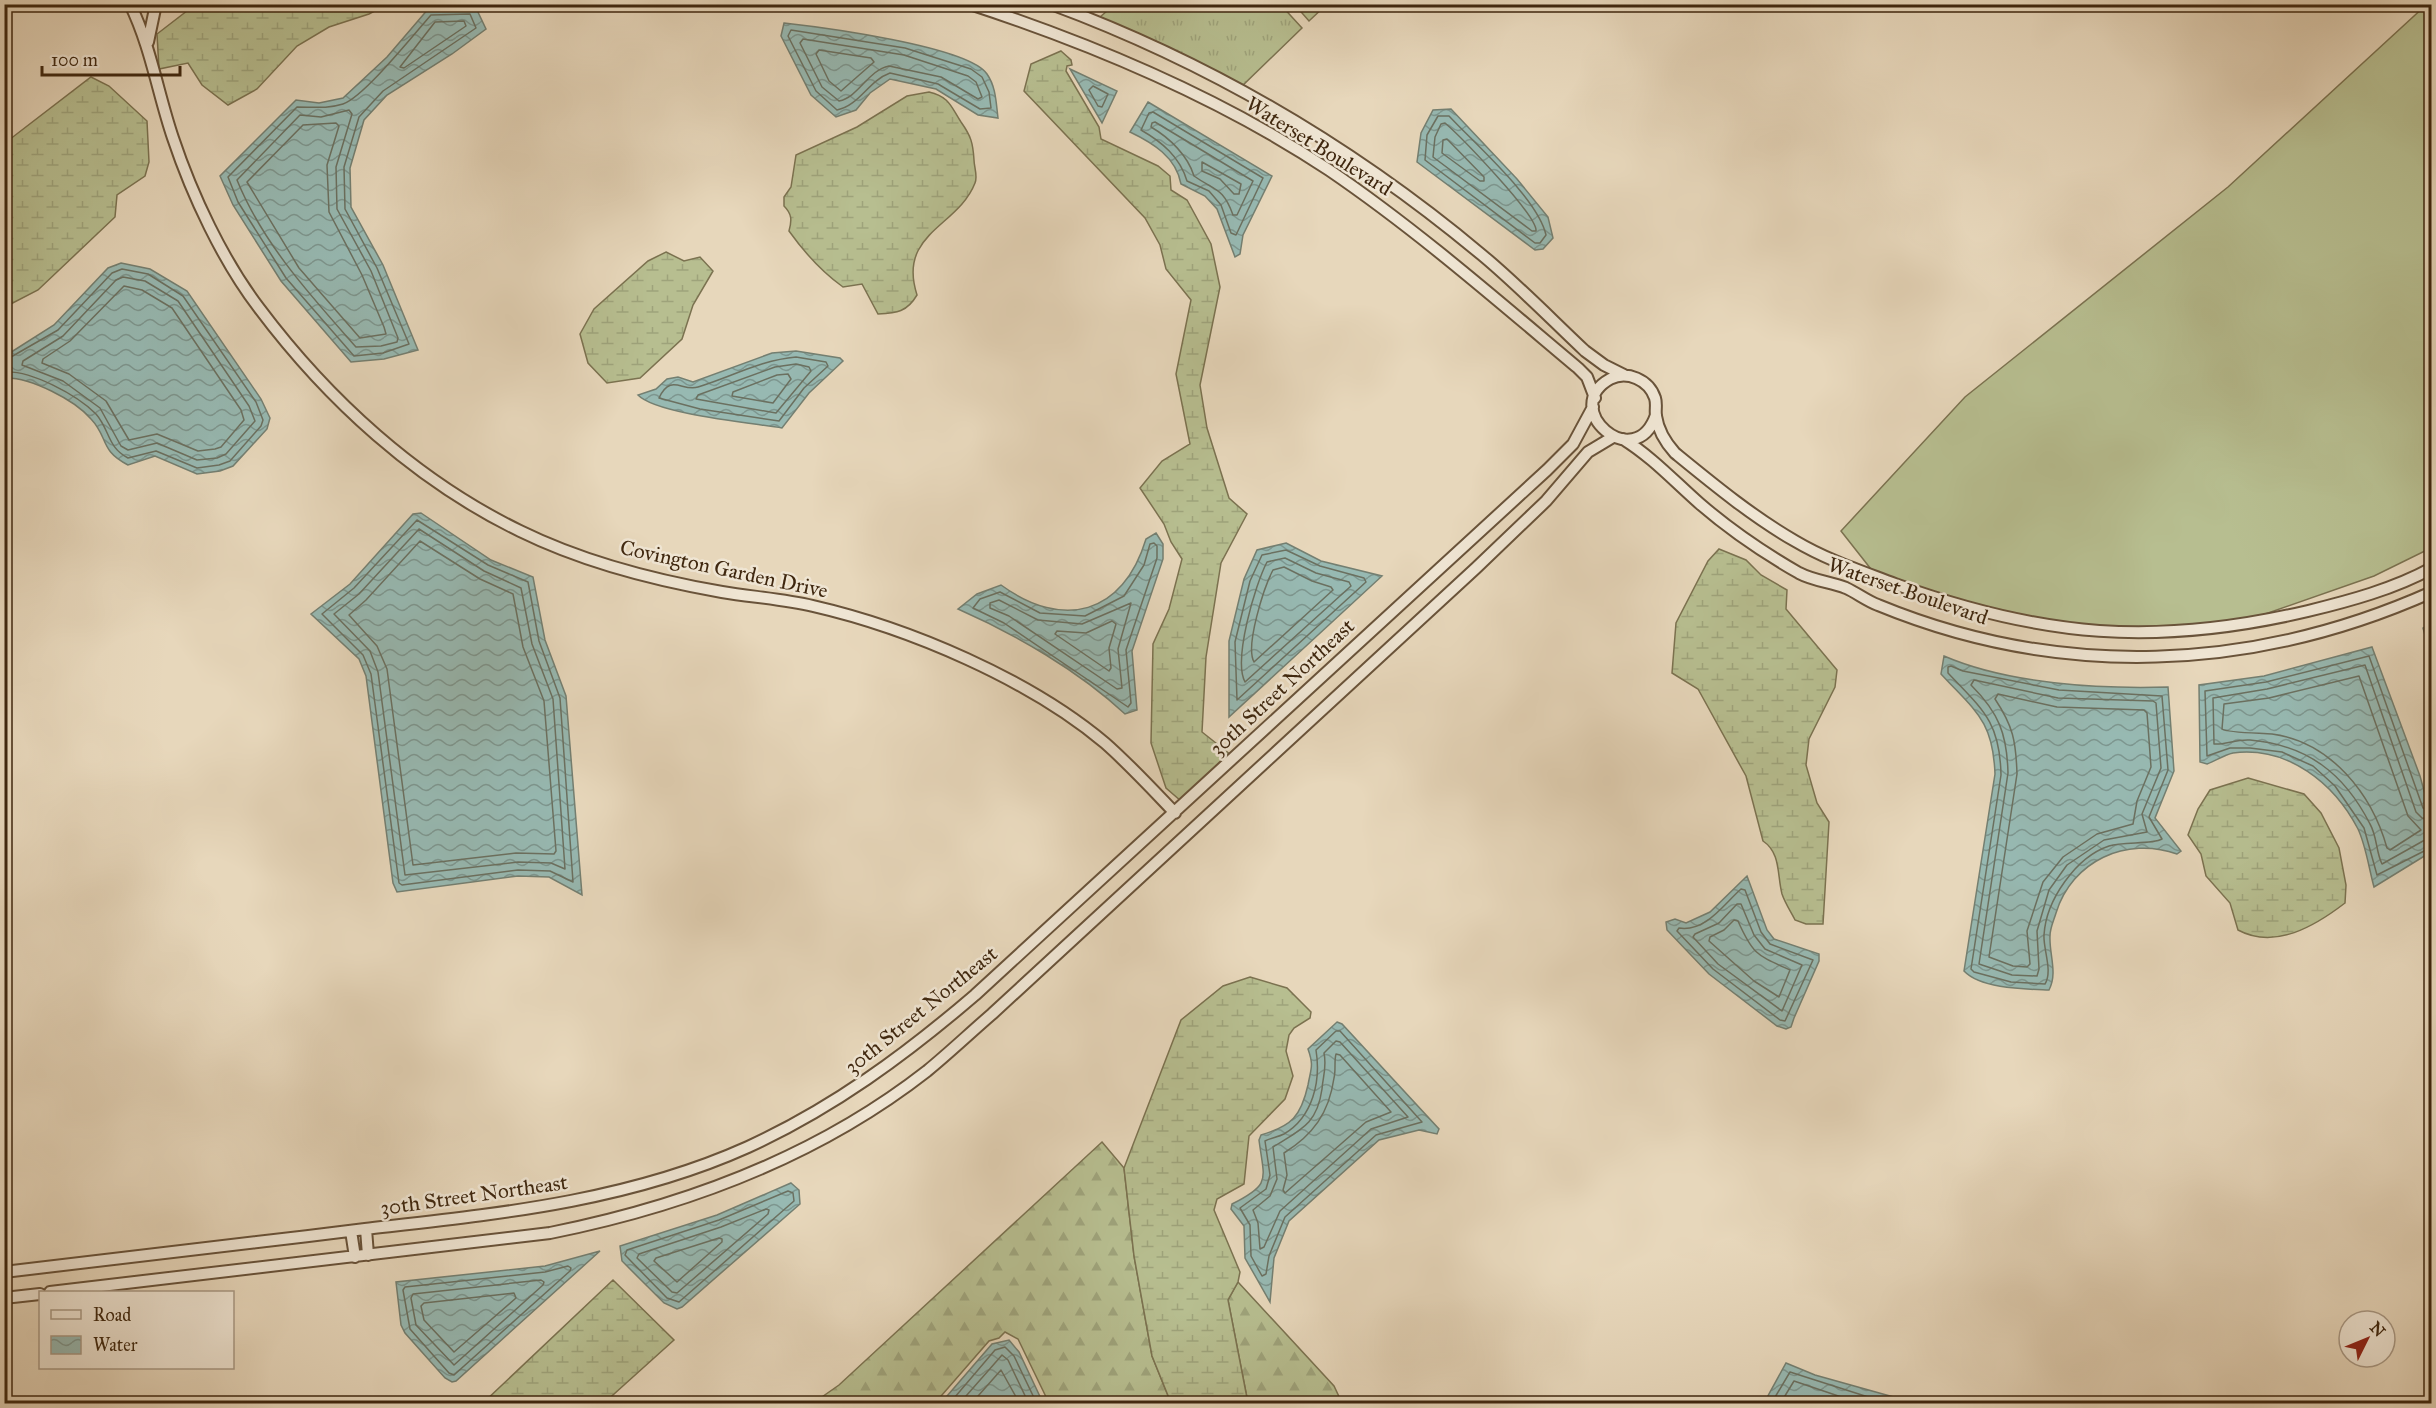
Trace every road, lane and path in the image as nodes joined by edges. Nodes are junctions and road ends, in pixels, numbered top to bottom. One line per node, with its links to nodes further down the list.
1 (130, 4): 5 (street, Covington Garden Drive)
2 (156, 4): 5 (street, Covington Garden Drive)
3 (970, 4): 7 (street, Waterset Boulevard)
4 (1051, 4): 6 (street, Waterset Boulevard)
5 (148, 46): 12 (street, Covington Garden Drive)
6 (1627, 376): 7 (street); 8 (street)
7 (1594, 403): 9 (street); 12 (street, 30th Street Northeast)
8 (1656, 415): 9 (street); 10 (street, Waterset Boulevard)
9 (1618, 438): 11 (street, Waterset Boulevard); 15 (street)
10 (2432, 568)
11 (2432, 592)
12 (1175, 813): 13 (street, 30th Street Northeast)
13 (366, 1229): 14 (street, 30th Street Northeast); 15 (street)
14 (351, 1231): 16 (street); 17 (street, 30th Street Northeast)
15 (368, 1256): 16 (street)
16 (355, 1257): 18 (street)
17 (4, 1272)
18 (67, 1291)
19 (39, 1294): 20 (street)
20 (4, 1298)

